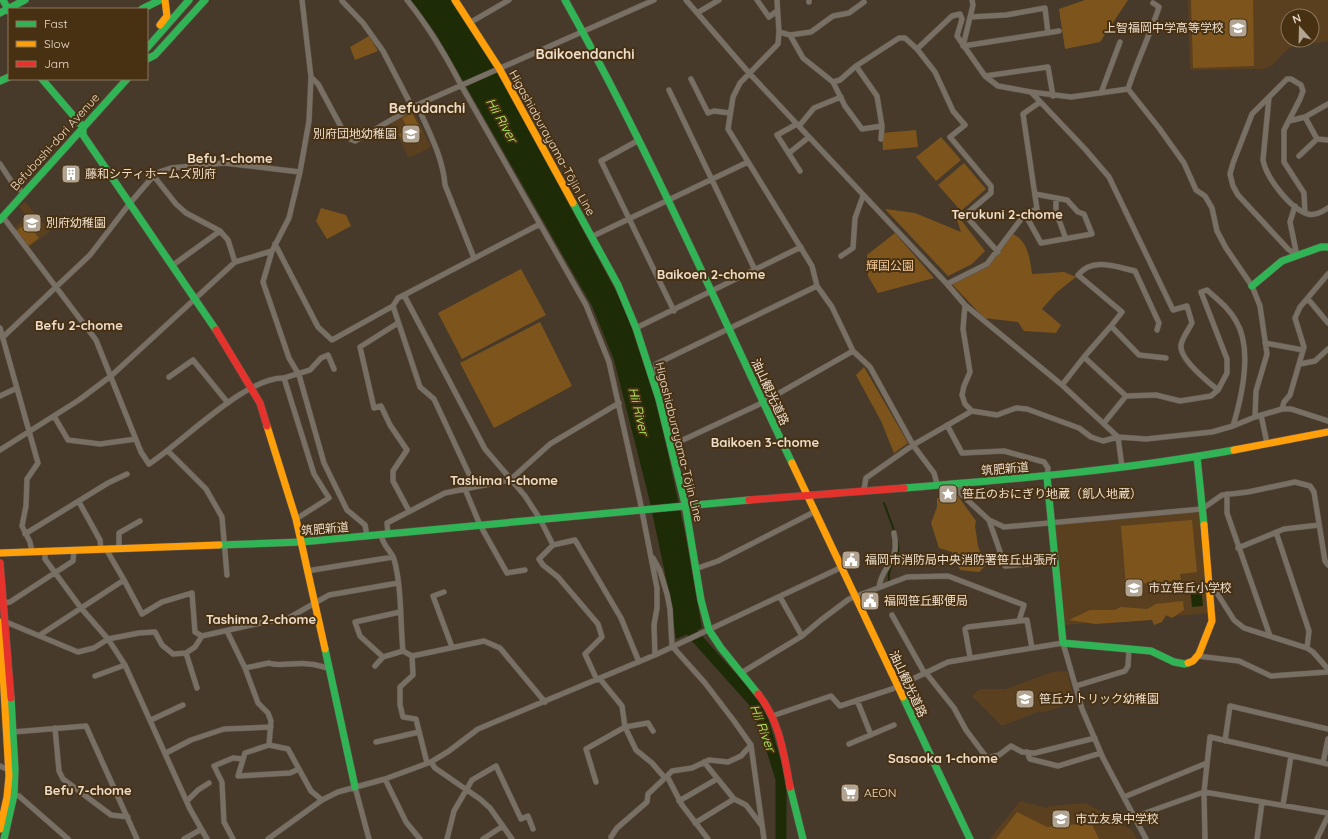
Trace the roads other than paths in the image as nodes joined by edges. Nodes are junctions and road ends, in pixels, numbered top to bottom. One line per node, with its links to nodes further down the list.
1 (3, 0): 23 (main road)
2 (25, 0): 21 (main road)
3 (160, 0): 22 (main road)
4 (165, 0): 35 (main road)
5 (189, 0): 29 (main road)
6 (302, 0): 46 (street)
7 (407, 0): 52 (street)
8 (455, 0): 28 (main road, Higashiaburayama-Tōjin Line)
9 (509, 0): 28 (street)
10 (565, 0): 30 (main road, 油山観光道路)
11 (654, 0): 30 (street)
12 (686, 0): 26 (street)
13 (719, 0): 26 (street)
14 (757, 0): 24 (street)
15 (777, 0): 24 (street)
16 (972, 0): 27 (street)
17 (202, 1): 29 (main road); 41 (main road)
18 (342, 1): 62 (street)
19 (864, 2): 34 (street)
20 (1153, 3): 53 (street)
21 (11, 8)
22 (144, 8)
23 (8, 10): 25 (main road)
24 (777, 11): 32 (street)
25 (0, 13)
26 (697, 13): 44 (street)
27 (970, 17): 33 (street); 37 (street)
28 (470, 22): 43 (main road, Higashiaburayama-Tōjin Line)
29 (166, 31): 38 (main road); 40 (main road)
30 (583, 31): 43 (street); 71 (main road, 油山観光道路)
31 (1059, 31): 33 (street)
32 (779, 32): 34 (street); 44 (street)
33 (1048, 33): 37 (street)
34 (790, 35): 51 (street)
35 (148, 38)
36 (1120, 42): 56 (street)
37 (963, 46): 39 (street); 45 (street)
38 (148, 47)
39 (917, 49): 42 (street); 102 (street)
40 (148, 57)
41 (148, 58)
42 (856, 66): 51 (street); 68 (street)
43 (498, 69): 52 (street); 96 (main road, Higashiaburayama-Tōjin Line)
44 (749, 74): 63 (street); 66 (street)
45 (985, 76): 55 (street); 57 (street)
46 (311, 77): 62 (street); 79 (street)
47 (43, 80): 67 (main road)
48 (118, 80): 67 (main road, Befubashi-dori Avenue)
49 (126, 80): 67 (main road, Befubashi-dori Avenue)
50 (691, 80): 63 (street)
51 (833, 82): 58 (street)
52 (462, 84): 62 (street); 94 (street)
53 (1128, 89): 56 (street); 112 (street)
54 (669, 90): 81 (street)
55 (1031, 92): 57 (street); 60 (street)
56 (1101, 93): 57 (street)
57 (1053, 96)
58 (841, 97): 66 (street); 68 (street)
59 (1269, 97): 65 (street); 88 (street); 104 (street)
60 (1040, 102): 83 (street); 145 (street)
61 (1328, 104): 64 (street)
62 (414, 106): 105 (street)
63 (730, 113): 76 (street)
64 (1305, 117): 65 (street); 70 (street)
65 (1289, 121): 90 (street)
66 (798, 124): 69 (street); 74 (street)
67 (81, 126): 82 (main road, Befubashi-dori Avenue); 87 (main road); 92 (main road, Befubashi-dori Avenue)
68 (882, 126): 72 (street)
69 (809, 137): 74 (street); 84 (street)
70 (1317, 139): 73 (street); 75 (street)
71 (639, 140): 86 (main road, 油山観光道路); 93 (street)
72 (881, 140)
73 (1328, 140)
74 (789, 153): 78 (street)
75 (1299, 156)
76 (748, 162): 81 (street); 99 (street)
77 (0, 164): 82 (street)
78 (800, 171)
79 (300, 172): 80 (street); 98 (street)
80 (153, 175): 87 (street); 95 (street)
81 (711, 178): 86 (street); 108 (street)
82 (20, 190): 92 (main road, Befubashi-dori Avenue)
83 (1035, 194): 85 (street); 91 (street)
84 (863, 196): 103 (street); 110 (street)
85 (1056, 198): 97 (street); 97 (street)
86 (666, 200): 93 (street); 114 (main road, 油山観光道路)
87 (130, 203): 107 (main road); 113 (street)
88 (1295, 206): 90 (street); 104 (street)
89 (1328, 208): 90 (street)
90 (1305, 213)
91 (1025, 214): 97 (street); 102 (street)
92 (1, 216): 113 (street)
93 (630, 218): 96 (street); 120 (street)
94 (540, 224): 105 (street); 148 (street)
95 (220, 231): 106 (street); 107 (street)
96 (591, 237): 125 (main road, Higashiaburayama-Tōjin Line)
97 (1066, 239)
98 (275, 244): 101 (street); 119 (street)
99 (801, 247): 108 (street); 111 (street)
100 (1328, 247): 104 (main road)
101 (272, 251): 106 (street); 137 (street)
102 (998, 252): 110 (street)
103 (841, 256)
104 (1297, 256): 112 (main road)
105 (474, 258): 115 (street)
106 (235, 262): 116 (street)
107 (172, 265): 116 (main road)
108 (755, 270): 114 (street)
109 (1328, 274): 117 (street)
110 (947, 284): 118 (street)
111 (817, 286): 126 (street); 132 (street)
112 (1252, 286): 129 (street)
113 (57, 287): 128 (street); 138 (street)
114 (711, 292): 120 (street); 126 (main road, 油山観光道路)
115 (404, 295): 119 (street); 173 (street)
116 (195, 297): 138 (street); 143 (main road)
117 (1308, 298): 122 (street); 131 (street)
118 (965, 305): 142 (street); 152 (street)
119 (393, 306): 121 (street)
120 (674, 311): 125 (street)
121 (398, 323): 176 (street); 185 (street)
122 (1328, 323)
123 (1111, 326): 127 (street); 133 (street); 134 (street)
124 (0, 328): 128 (street)
125 (636, 328): 141 (main road, Higashiaburayama-Tōjin Line)
126 (729, 329): 141 (street); 149 (main road, 油山観光道路)
127 (1157, 330)
128 (3, 337): 144 (street)
129 (1265, 343): 131 (street); 155 (street)
130 (1328, 349): 135 (street)
131 (1304, 350): 135 (street)
132 (853, 351): 149 (street); 165 (street)
133 (1084, 357): 142 (street); 147 (street)
134 (1166, 358)
135 (1300, 364): 151 (street)
136 (334, 369): 137 (street)
137 (298, 373): 140 (street); 198 (street)
138 (111, 376): 154 (street); 162 (street)
139 (169, 378): 150 (street)
140 (284, 378): 143 (street); 187 (street)
141 (654, 381): 166 (main road, Higashiaburayama-Tōjin Line)
142 (1062, 385): 157 (street)
143 (250, 387): 150 (street); 187 (main road)
144 (17, 388): 146 (street); 160 (street)
145 (1218, 390): 147 (street); 159 (street)
146 (0, 396)
147 (1126, 396): 157 (street)
148 (619, 403): 173 (street); 183 (street)
149 (762, 403): 166 (street); 180 (main road, 油山観光道路)
150 (228, 404): 168 (street)
151 (1282, 409): 153 (street); 156 (street)
152 (972, 411): 158 (street); 163 (street)
153 (1261, 415): 155 (street); 164 (street)
154 (54, 416): 160 (street); 162 (street)
155 (1255, 417): 159 (street)
156 (1328, 421)
157 (1104, 424): 163 (street)
158 (947, 425): 165 (street); 172 (street)
159 (1233, 426): 163 (street)
160 (30, 432): 167 (street); 196 (street)
161 (1328, 432): 164 (main road, 筑肥新道)
162 (136, 438): 168 (street)
163 (1118, 438): 170 (street)
164 (1266, 444): 169 (main road, 筑肥新道)
165 (913, 445): 174 (street); 178 (street)
166 (670, 446): 182 (main road, Higashiaburayama-Tōjin Line)
167 (0, 450)
168 (168, 451): 201 (street)
169 (1197, 457): 170 (main road, 筑肥新道); 184 (main road)
170 (1122, 467): 172 (main road, 筑肥新道)
171 (127, 474): 181 (street)
172 (1047, 477): 175 (main road, 筑肥新道); 191 (main road)
173 (510, 480): 176 (street); 188 (street)
174 (937, 484): 175 (main road, 筑肥新道); 178 (main road, 筑肥新道)
175 (960, 484): 189 (street)
176 (475, 487): 177 (street)
177 (465, 489): 185 (street); 192 (street)
178 (864, 489): 180 (main road, 筑肥新道)
179 (1227, 494): 184 (street); 193 (street); 205 (street)
180 (806, 495): 182 (main road, 筑肥新道); 186 (main road, 油山観光道路)
181 (79, 502): 196 (street); 206 (street)
182 (683, 504): 183 (main road, 筑肥新道); 217 (main road, Higashiaburayama-Tōjin Line)
183 (642, 509): 188 (main road, 筑肥新道); 208 (street)
184 (1202, 509): 191 (street); 223 (main road)
185 (409, 511): 197 (street)
186 (814, 512): 216 (main road, 油山観光道路); 217 (street)
187 (296, 519): 199 (main road)
188 (540, 519): 192 (main road, 筑肥新道); 202 (street)
189 (989, 520): 191 (street); 213 (street)
190 (140, 521): 204 (street)
191 (1051, 523): 213 (main road)
192 (480, 525): 197 (main road, 筑肥新道); 218 (street)
193 (1319, 525): 194 (street); 200 (street)
194 (1276, 532): 205 (street); 247 (street)
195 (894, 533): 225 (street)
196 (25, 534): 209 (street)
197 (385, 534): 198 (main road, 筑肥新道); 212 (street)
198 (367, 536): 199 (main road, 筑肥新道)
199 (301, 542): 201 (main road, 筑肥新道); 219 (main road)
200 (1322, 543): 203 (street); 215 (street)
201 (224, 544): 204 (main road, 筑肥新道); 221 (street)
202 (553, 545): 256 (street); 266 (street)
203 (1328, 546)
204 (119, 548): 206 (main road, 筑肥新道)
205 (1238, 548): 241 (street)
206 (104, 549): 207 (main road, 筑肥新道); 222 (street)
207 (74, 550): 210 (main road, 筑肥新道); 220 (street)
208 (650, 551): 244 (street); 251 (street)
209 (32, 552): 210 (main road, 筑肥新道); 211 (main road, 筑肥新道)
210 (45, 552): 220 (street)
211 (0, 553)
212 (393, 557): 219 (street); 224 (street)
213 (1054, 562): 243 (main road)
214 (0, 563): 229 (main road)
215 (1328, 565)
216 (840, 568): 227 (street); 228 (main road, 油山観光道路)
217 (695, 569): 237 (main road, Higashiaburayama-Tōjin Line)
218 (525, 570)
219 (307, 571): 230 (main road)
220 (55, 572): 229 (street); 231 (street)
221 (227, 575)
222 (124, 580): 231 (street); 239 (street)
223 (1210, 582): 241 (street); 253 (main road)
224 (398, 583): 230 (street); 232 (street)
225 (879, 587): 228 (street); 234 (street)
226 (444, 592): 245 (street)
227 (780, 597): 237 (street); 240 (street)
228 (854, 597): 240 (street); 267 (main road, 油山観光道路)
229 (4, 603): 235 (main road)
230 (314, 604): 236 (street); 260 (main road)
231 (81, 608): 238 (street); 242 (street)
232 (400, 612): 249 (street); 254 (street)
233 (892, 615): 264 (street)
234 (1019, 621): 246 (street); 255 (street)
235 (3, 622): 238 (street); 281 (main road); 301 (main road)
236 (227, 631): 239 (street); 259 (street)
237 (707, 631): 244 (street); 263 (main road, Higashiaburayama-Tōjin Line)
238 (40, 635): 242 (street)
239 (202, 636): 250 (street)
240 (802, 636): 263 (street)
241 (1270, 636): 247 (street)
242 (108, 640): 250 (street); 257 (street)
243 (1063, 643): 246 (street); 248 (main road); 268 (street)
244 (674, 645): 251 (street); 290 (street)
245 (452, 647): 252 (street); 271 (street)
246 (1032, 648): 255 (street)
247 (1307, 648): 261 (street)
248 (1129, 649): 253 (main road); 268 (street)
249 (403, 650): 252 (street); 254 (street)
250 (186, 653): 269 (street)
251 (655, 655): 256 (street)
252 (412, 656): 282 (street)
253 (1197, 656): 262 (street)
254 (383, 657): 258 (street)
255 (970, 657): 264 (street)
256 (639, 662): 266 (street)
257 (125, 665): 265 (street); 274 (street)
258 (374, 666)
259 (245, 668): 260 (street); 276 (street)
260 (328, 668): 308 (main road)
261 (1328, 668)
262 (1328, 672)
263 (741, 673): 273 (main road, Higashiaburayama-Tōjin Line)
264 (926, 673): 267 (street); 291 (street)
265 (95, 676)
266 (599, 680): 271 (street); 277 (street)
267 (897, 686): 270 (street); 344 (main road, 油山観光道路)
268 (1076, 686): 284 (street)
269 (197, 688)
270 (857, 700): 273 (street); 283 (street)
271 (546, 702): 296 (street)
272 (183, 705): 274 (street)
273 (772, 716): 343 (main road, Higashiaburayama-Tōjin Line)
274 (151, 720): 292 (street)
275 (894, 726): 283 (street)
276 (271, 727): 289 (street); 292 (street)
277 (625, 727): 280 (street); 303 (street); 306 (street)
278 (55, 728): 281 (street); 321 (street); 321 (street)
279 (1328, 729): 286 (street)
280 (652, 731)
281 (13, 732): 301 (main road)
282 (419, 732): 287 (street); 296 (street)
283 (871, 735): 288 (street)
284 (1095, 738): 291 (street); 293 (street)
285 (1328, 739): 299 (street)
286 (1225, 741): 294 (street); 298 (street)
287 (376, 742)
288 (849, 744)
289 (270, 745): 295 (street); 302 (street)
290 (751, 745): 297 (street); 324 (street)
291 (1027, 752): 293 (street)
292 (166, 753): 315 (street)
293 (1101, 753): 312 (street)
294 (1291, 756): 299 (street); 318 (street)
295 (243, 759): 302 (street); 334 (street)
296 (429, 762): 304 (street); 309 (street)
297 (704, 762): 303 (street); 305 (street)
298 (1207, 763): 310 (street); 312 (street)
299 (1326, 764)
300 (0, 766): 301 (street)
301 (12, 769): 311 (main road); 325 (main road)
302 (299, 769): 314 (street)
303 (666, 777): 316 (street); 328 (street)
304 (385, 779): 308 (street); 337 (street)
305 (717, 779): 313 (street); 316 (street)
306 (596, 782)
307 (209, 783): 315 (street)
308 (355, 787): 314 (street); 336 (street)
309 (466, 791): 323 (street); 326 (street); 338 (street)
310 (1204, 792): 317 (street); 320 (street); 346 (street)
311 (14, 795): 329 (main road); 330 (street)
312 (1124, 797): 320 (street)
313 (734, 799): 322 (street); 324 (street)
314 (322, 800): 335 (street)
315 (187, 801): 327 (street)
316 (680, 801): 322 (street)
317 (1262, 802): 318 (street); 347 (street)
318 (1283, 805): 319 (street)
319 (1328, 814): 348 (street)
320 (1134, 817): 345 (street)
321 (128, 818): 331 (street)
322 (695, 823): 341 (street)
323 (503, 826): 339 (street); 340 (street)
324 (763, 827): 342 (street)
325 (0, 828)
326 (533, 829)
327 (200, 830): 332 (street); 333 (street)
328 (611, 838)
329 (4, 839)
330 (68, 839)
331 (137, 839)
332 (184, 839)
333 (207, 839)
334 (233, 839)
335 (268, 839)
336 (369, 839)
337 (420, 839)
338 (448, 839)
339 (483, 839)
340 (512, 839)
341 (708, 839)
342 (764, 839)
343 (803, 839)
344 (970, 839)
345 (1146, 839)
346 (1205, 839)
347 (1257, 839)
348 (1318, 839)

